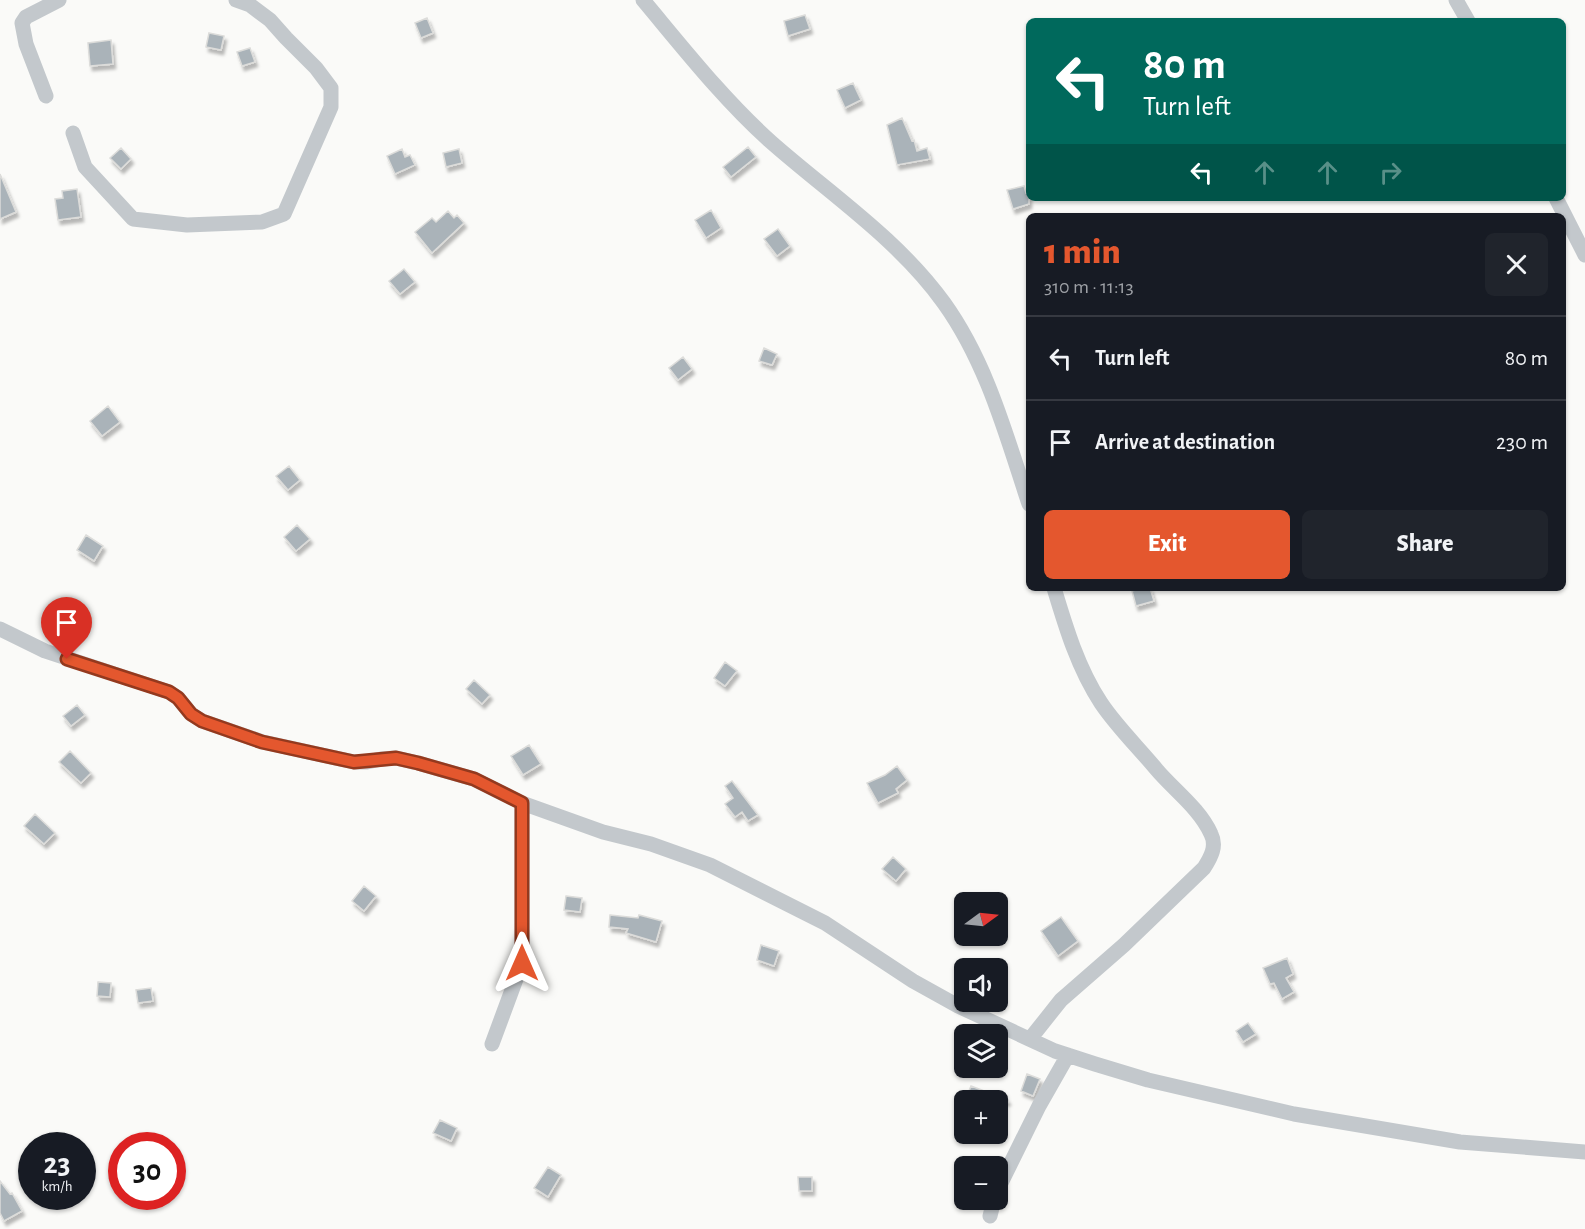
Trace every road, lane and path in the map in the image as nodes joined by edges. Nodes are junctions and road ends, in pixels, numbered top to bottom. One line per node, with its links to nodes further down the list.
1 (59, 0): 6 (street)
2 (236, 0): 7 (street)
3 (643, 0): 10 (street)
4 (1456, 0): 5 (street)
5 (1466, 18)
6 (46, 96)
7 (73, 133)
8 (1566, 218): 9 (street)
9 (1585, 255)
10 (1026, 495)
11 (1055, 591): 14 (street)
12 (0, 629): 13 (street)
13 (522, 803): 14 (street); 15 (street)
14 (1030, 1039): 16 (street)
15 (492, 1044)
16 (1068, 1055): 17 (street); 18 (street)
17 (1585, 1152)
18 (1008, 1169)
19 (992, 1210): 20 (street)
20 (990, 1216)

